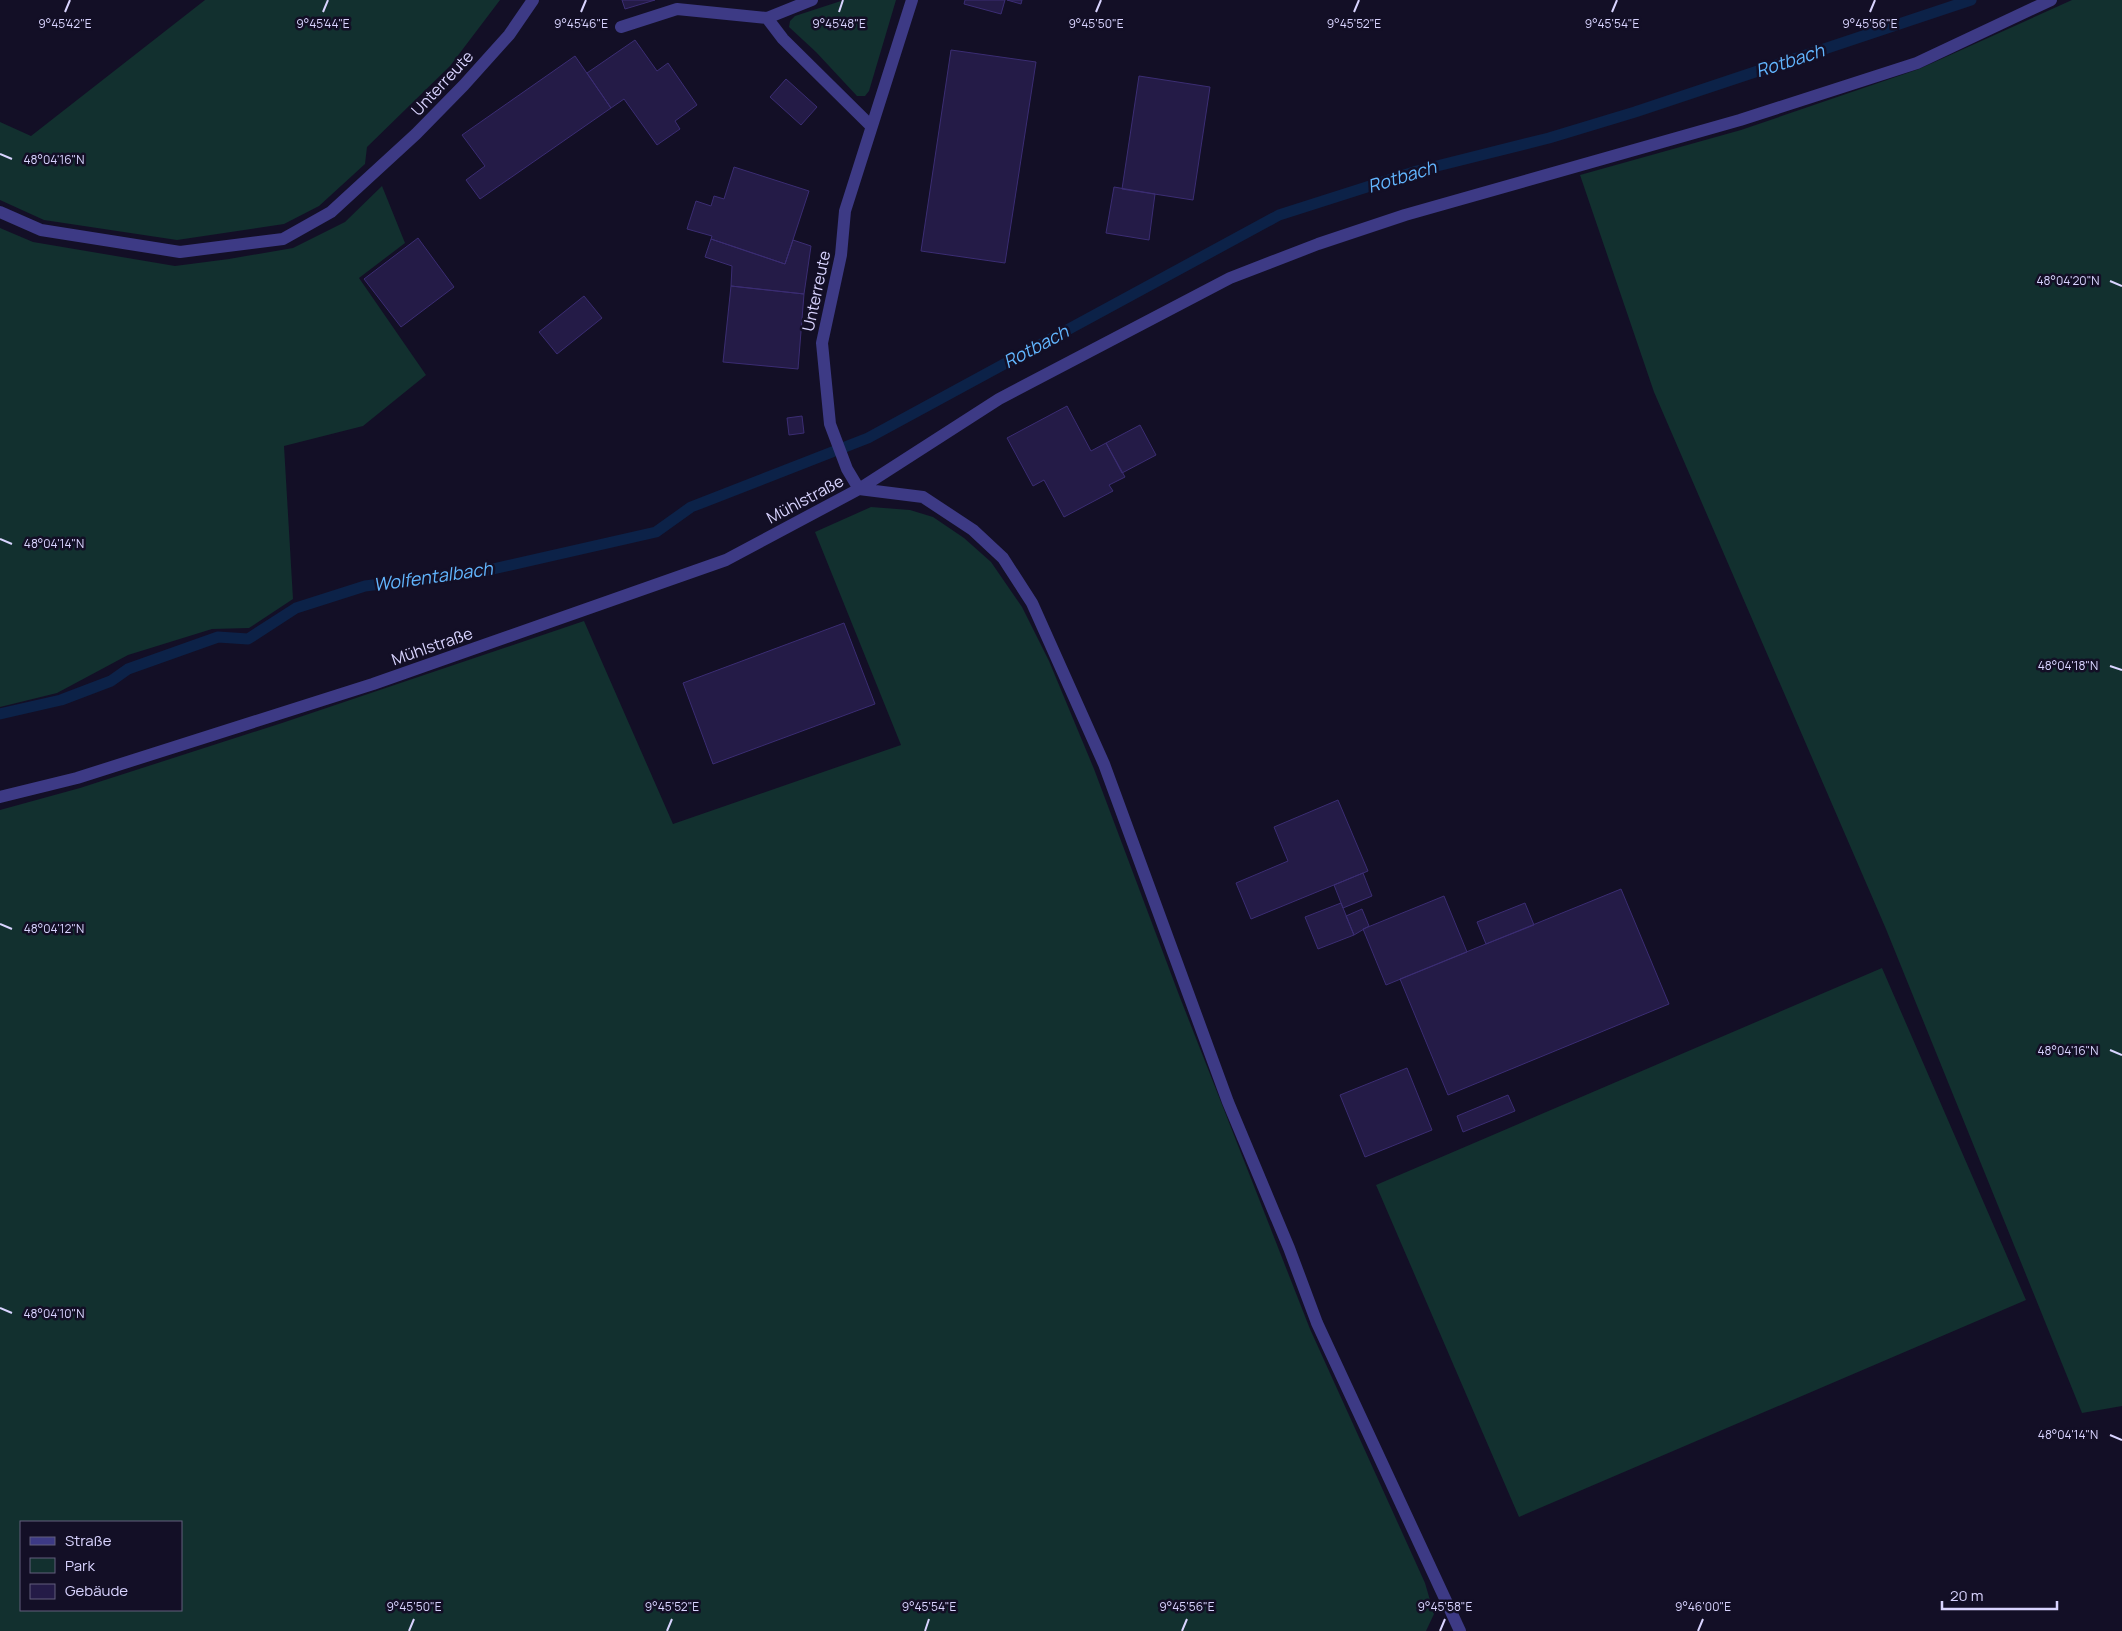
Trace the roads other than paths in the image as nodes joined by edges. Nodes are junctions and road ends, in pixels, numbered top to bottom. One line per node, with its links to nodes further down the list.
1 (533, 0): 8 (street, Unterreute)
2 (812, 0): 5 (street)
3 (912, 0): 7 (street, Unterreute)
4 (2051, 0): 9 (street, Mühlstraße)
5 (767, 18): 6 (street); 7 (street)
6 (621, 27)
7 (871, 126): 9 (street, Unterreute)
8 (0, 212)
9 (860, 489): 10 (street, Mühlstraße); 11 (street)
10 (0, 797)
11 (1460, 1631)

